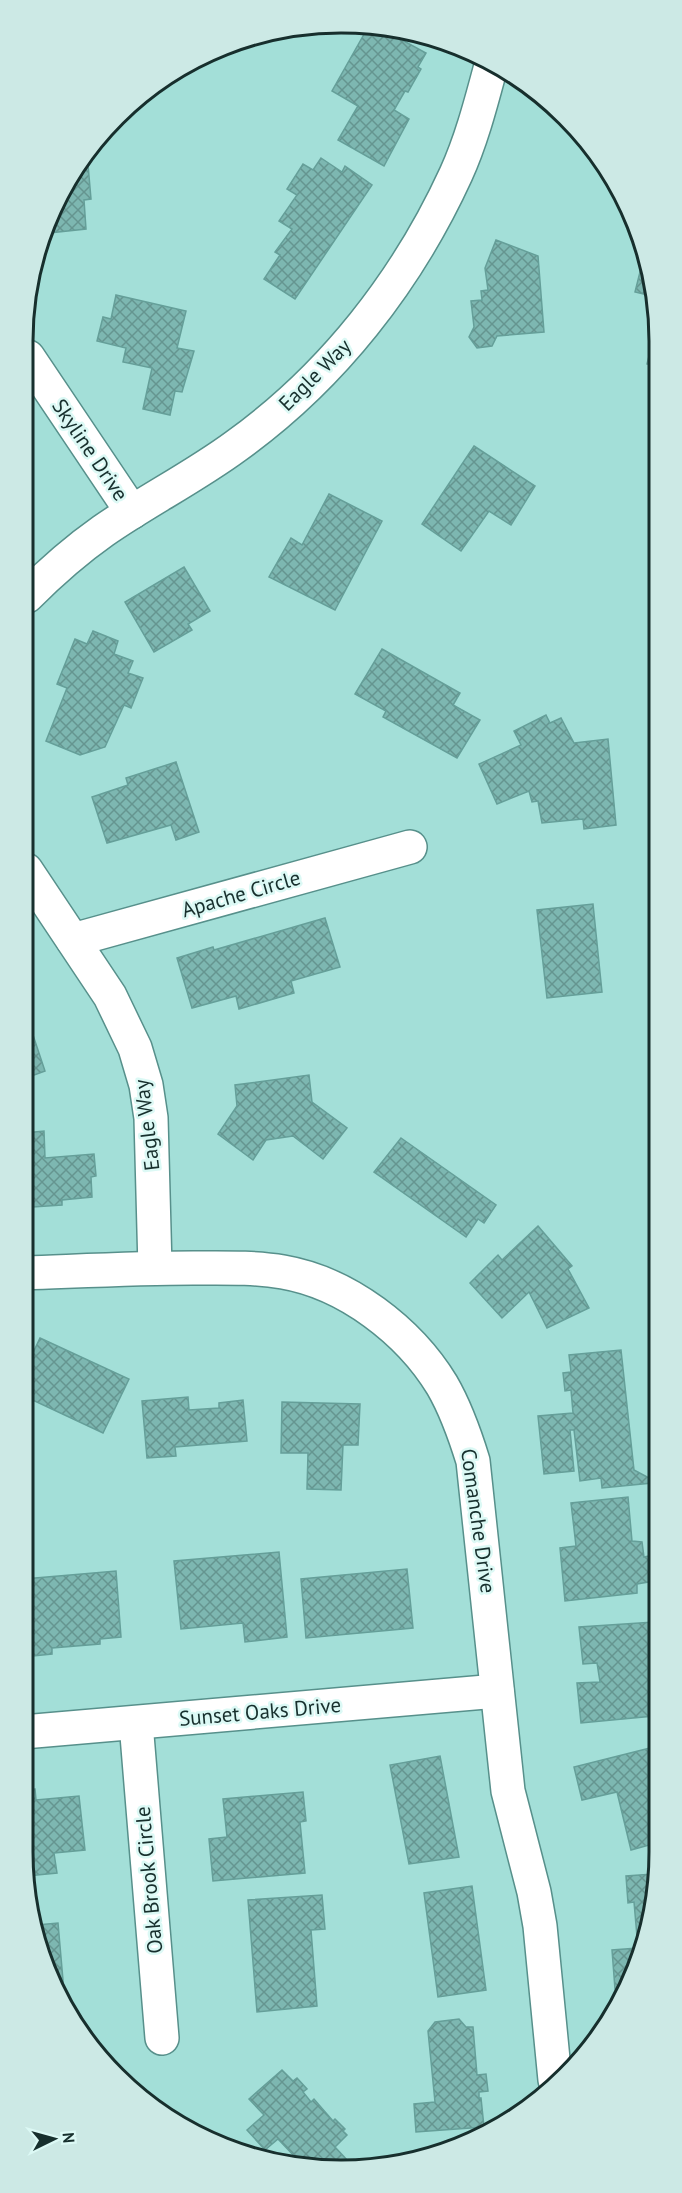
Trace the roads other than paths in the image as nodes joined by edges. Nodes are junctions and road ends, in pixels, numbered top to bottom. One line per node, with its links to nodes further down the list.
1 (489, 71): 3 (street, Eagle Way)
2 (33, 364): 3 (street, Skyline Drive)
3 (132, 512): 4 (street, Eagle Way)
4 (33, 590)
5 (410, 847): 7 (street, Apache Circle)
6 (33, 880): 7 (street, Eagle Way)
7 (73, 940): 8 (street, Eagle Way)
8 (155, 1268): 9 (street, Comanche Drive); 10 (street, Comanche Drive)
9 (33, 1273)
10 (498, 1691): 11 (street, Sunset Oaks Drive); 14 (street, Comanche Drive)
11 (136, 1723): 12 (street, Sunset Oaks Drive); 13 (street, Oak Brook Circle)
12 (33, 1731)
13 (162, 2038)
14 (554, 2074)

